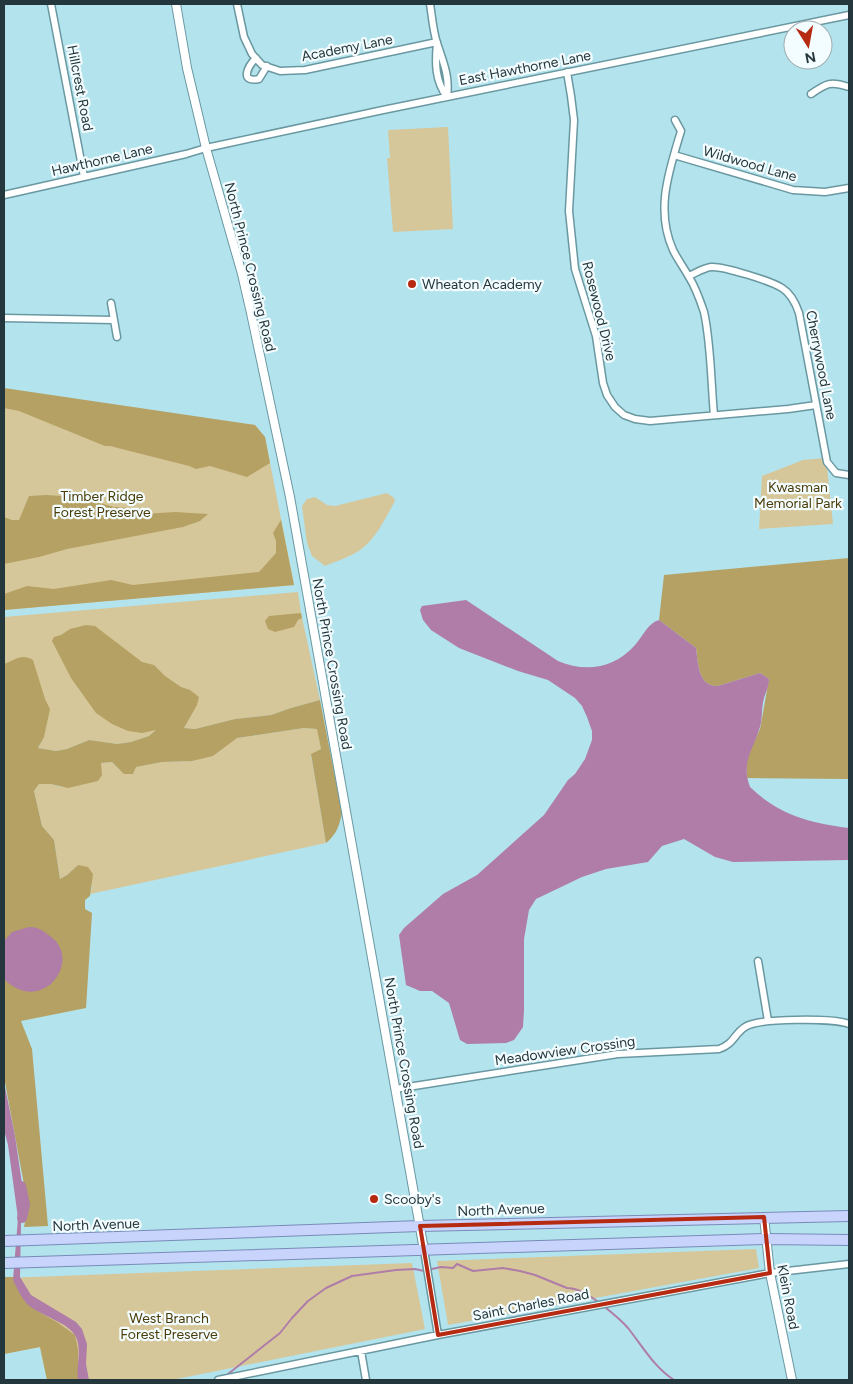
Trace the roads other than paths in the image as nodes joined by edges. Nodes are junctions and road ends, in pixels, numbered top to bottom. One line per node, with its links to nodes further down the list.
1 (51, 4): 16 (street, Hillcrest Road)
2 (176, 4): 14 (street, North Prince Crossing Road)
3 (237, 4): 7 (street)
4 (430, 4): 6 (street)
5 (849, 15): 9 (street, East Hawthorne Lane)
6 (437, 42): 8 (street, Academy Lane); 12 (street)
7 (256, 58): 8 (street); 8 (street)
8 (265, 65)
9 (567, 72): 12 (street, East Hawthorne Lane); 25 (street, Rosewood Drive)
10 (849, 87): 11 (street)
11 (811, 94)
12 (447, 97): 14 (street, East Hawthorne Lane)
13 (675, 120): 15 (street)
14 (206, 148): 16 (street, Hawthorne Lane); 30 (street, North Prince Crossing Road)
15 (674, 155): 17 (street, Wildwood Lane); 19 (street)
16 (84, 177): 18 (street, Hawthorne Lane)
17 (849, 188)
18 (4, 194)
19 (689, 276): 24 (street, Cherrywood Lane); 25 (street)
20 (110, 303): 22 (street)
21 (4, 318): 22 (street)
22 (114, 320): 23 (street)
23 (117, 336)
24 (816, 405): 25 (street, Rosewood Drive); 26 (street, Cherrywood Lane)
25 (714, 416)
26 (849, 475)
27 (758, 961): 28 (street)
28 (768, 1021): 29 (street, Meadowview Crossing); 30 (street, Meadowview Crossing)
29 (849, 1024)
30 (396, 1090): 33 (street, North Prince Crossing Road)
31 (849, 1216): 32 (main road, North Avenue)
32 (764, 1218): 33 (main road, North Avenue); 34 (street, Klein Road)
33 (420, 1226): 36 (main road, North Avenue); 37 (street, North Prince Crossing Road)
34 (766, 1239): 35 (main road); 37 (main road); 40 (street, Klein Road)
35 (849, 1240)
36 (4, 1241)
37 (424, 1250): 38 (main road); 41 (street, North Prince Crossing Road)
38 (4, 1263)
39 (849, 1264): 40 (street, Saint Charles Road)
40 (770, 1273): 41 (street, Saint Charles Road); 45 (street, Klein Road)
41 (438, 1335): 42 (street, Saint Charles Road)
42 (361, 1351): 43 (street, Saint Charles Road); 44 (street)
43 (218, 1380)
44 (366, 1380)
45 (792, 1380)

